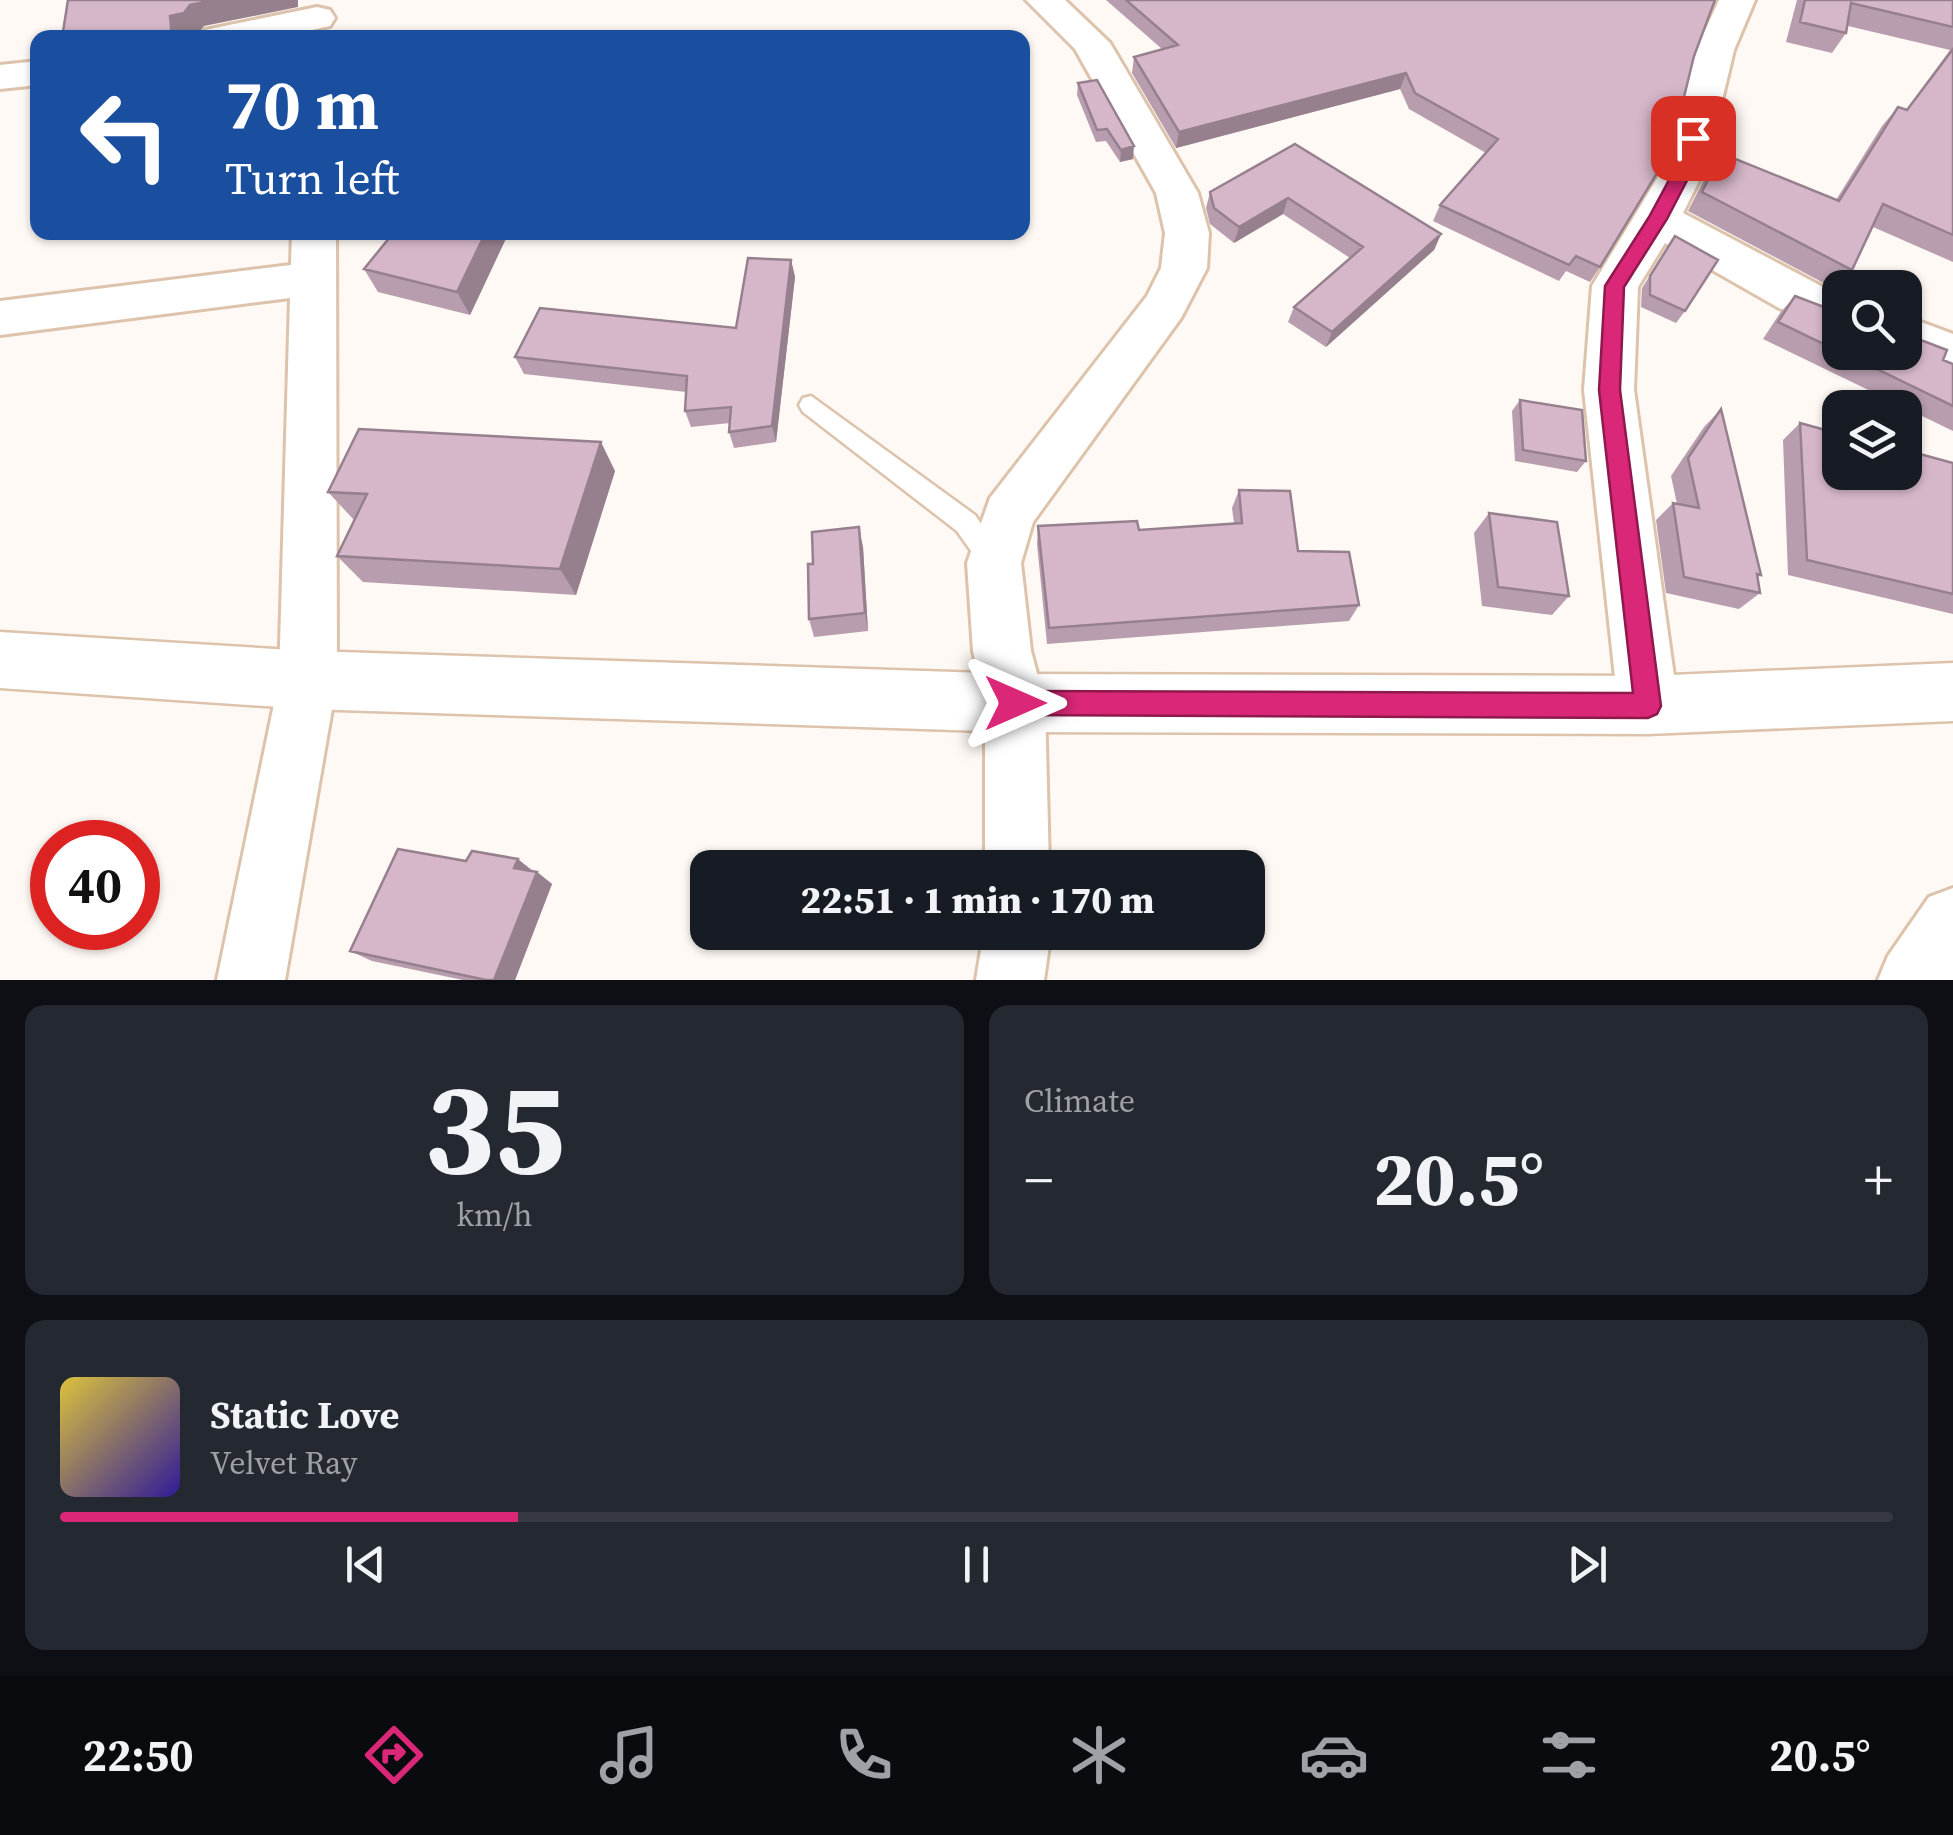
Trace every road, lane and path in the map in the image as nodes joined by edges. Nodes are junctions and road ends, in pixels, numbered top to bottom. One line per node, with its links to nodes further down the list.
1 (1044, 0): 14 (street)
2 (1737, 0): 7 (street)
3 (317, 18): 4 (street)
4 (258, 30)
5 (30, 74): 6 (street)
6 (0, 77)
7 (1658, 219): 9 (street); 19 (street)
8 (314, 256): 10 (street); 16 (street)
9 (1822, 308)
10 (0, 318)
11 (1922, 341): 12 (street)
12 (1953, 354)
13 (811, 406): 14 (lane)
14 (994, 564): 18 (street)
15 (0, 660): 16 (street)
16 (308, 680): 18 (street); 23 (street)
17 (1953, 692): 19 (street)
18 (1015, 703): 19 (street); 20 (street)
19 (1648, 706)
20 (1017, 850)
21 (1953, 921): 25 (street)
22 (1015, 950): 24 (street)
23 (252, 980)
24 (1010, 980)
25 (1912, 980)

